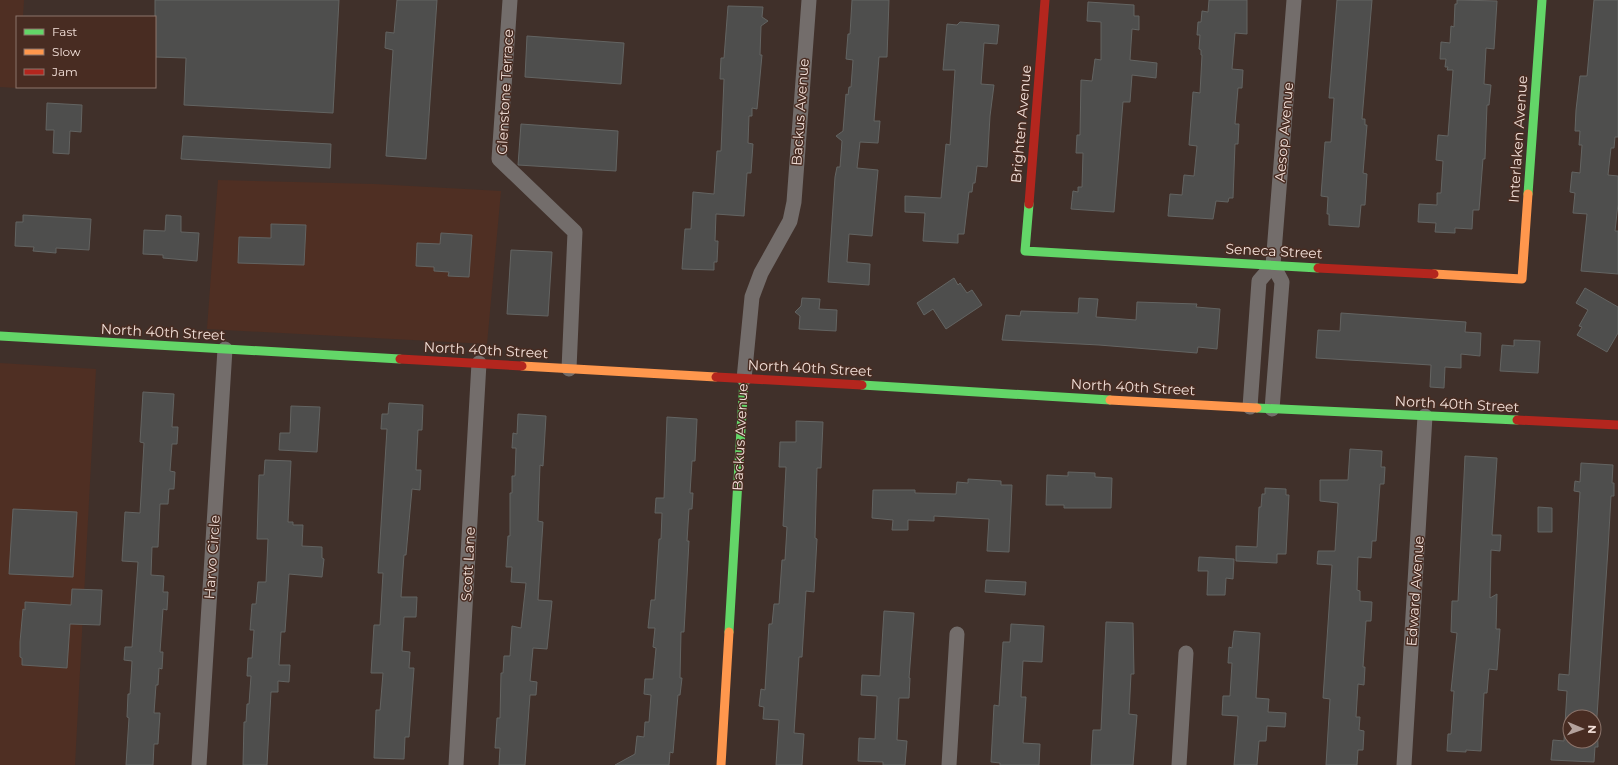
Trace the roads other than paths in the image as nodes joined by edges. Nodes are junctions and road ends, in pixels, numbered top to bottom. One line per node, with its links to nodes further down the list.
1 (510, 0): 12 (street, Glenstone Terrace)
2 (809, 0): 13 (street, Backus Avenue)
3 (1045, 0): 6 (street, Brighten Avenue)
4 (1294, 0): 7 (street, Aesop Avenue)
5 (1542, 0): 8 (street, Interlaken Avenue)
6 (1025, 251): 7 (street, Seneca Street)
7 (1273, 265): 8 (street, Seneca Street); 14 (street); 15 (street)
8 (1522, 279)
9 (0, 336): 10 (street, North 40th Street)
10 (224, 349): 11 (street, North 40th Street); 20 (street, Harvo Circle)
11 (479, 364): 12 (street, North 40th Street); 21 (street, Scott Lane)
12 (569, 369): 13 (street, North 40th Street)
13 (744, 379): 14 (street, North 40th Street); 22 (street, Backus Avenue)
14 (1250, 407): 15 (street, North 40th Street)
15 (1272, 408): 16 (street, North 40th Street)
16 (1425, 416): 17 (street, North 40th Street); 25 (street, Edward Avenue)
17 (1618, 425)
18 (957, 634): 23 (street)
19 (1186, 653): 24 (street)
20 (199, 765)
21 (456, 765)
22 (721, 765)
23 (949, 765)
24 (1179, 765)
25 (1404, 765)

